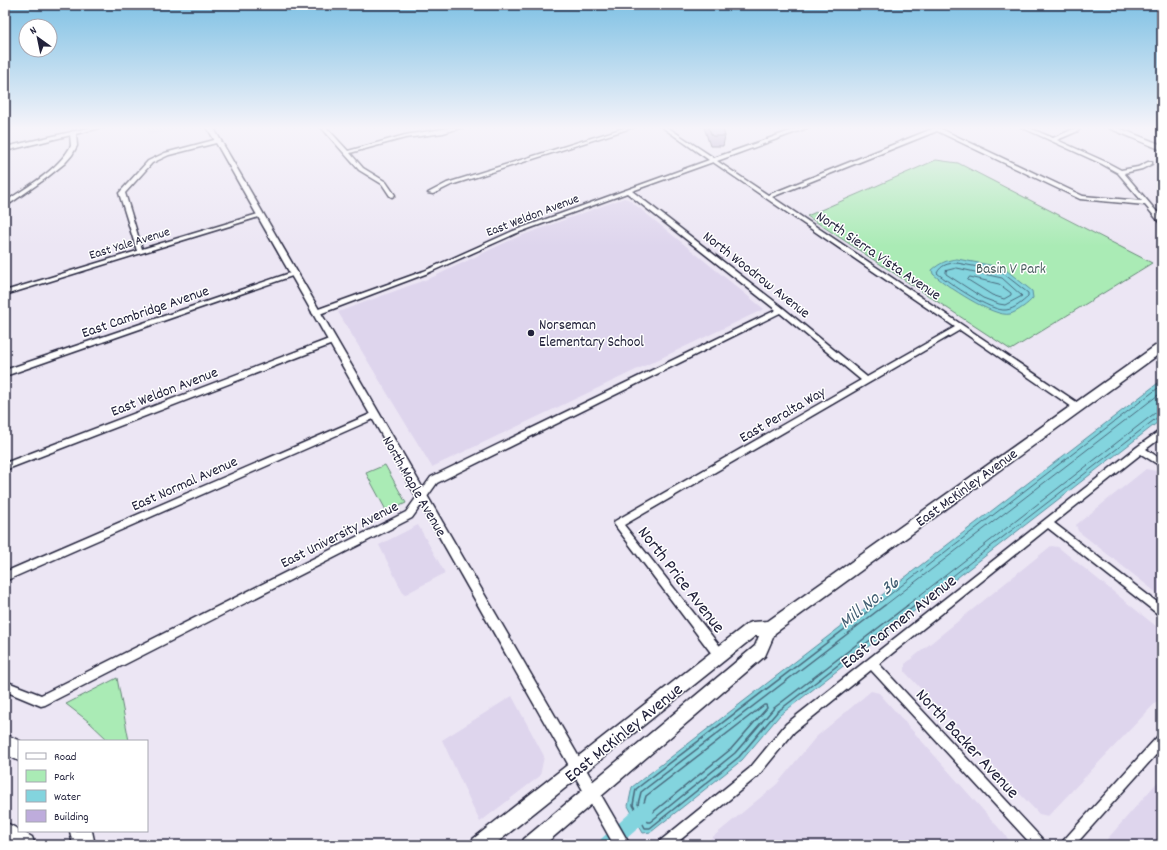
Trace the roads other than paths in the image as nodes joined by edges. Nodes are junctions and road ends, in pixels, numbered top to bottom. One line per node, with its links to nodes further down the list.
1 (55, 167): 17 (street)
2 (146, 167): 21 (street)
3 (233, 167): 19 (street, North Maple Avenue)
4 (359, 167): 15 (street)
5 (505, 167): 14 (street)
6 (695, 167): 13 (street, East Weldon Avenue)
7 (723, 167): 16 (street, North Sierra Vista Avenue)
8 (843, 167): 16 (street)
9 (1016, 167): 18 (street)
10 (1111, 167): 12 (street)
11 (1143, 167): 12 (street)
12 (1120, 172): 18 (street)
13 (628, 191): 24 (street, North Woodrow Avenue); 25 (street, East Weldon Avenue)
14 (431, 193)
15 (392, 195)
16 (768, 197): 26 (street, North Sierra Vista Avenue)
17 (6, 203)
18 (1147, 203): 20 (street)
19 (260, 215): 21 (street, East Yale Avenue); 22 (street, North Maple Avenue)
20 (1162, 222)
21 (140, 251): 23 (street, East Yale Avenue)
22 (293, 274): 25 (street, North Maple Avenue); 29 (street, East Cambridge Avenue)
23 (5, 293)
24 (781, 310): 30 (street, North Woodrow Avenue); 37 (street, East University Avenue)
25 (315, 313): 27 (street, North Maple Avenue)
26 (960, 327): 30 (street, East Peralta Way); 31 (street, North Sierra Vista Avenue)
27 (332, 342): 32 (street, North Maple Avenue); 36 (street, East Weldon Avenue)
28 (1162, 347): 31 (main road, East McKinley Avenue)
29 (5, 373)
30 (867, 381): 38 (street, East Peralta Way)
31 (1078, 407): 42 (main road, East McKinley Avenue)
32 (375, 415): 37 (street, North Maple Avenue); 40 (street, East Normal Avenue)
33 (1162, 432): 34 (street, East Carmen Avenue)
34 (1140, 449): 35 (street); 39 (street, East Carmen Avenue)
35 (1162, 464)
36 (5, 467)
37 (422, 497): 45 (street, East University Avenue); 49 (street, North Maple Avenue)
38 (618, 524): 43 (street, North Price Avenue)
39 (1049, 524): 41 (street); 44 (street, East Carmen Avenue)
40 (5, 577)
41 (1162, 612)
42 (770, 628): 43 (main road, East McKinley Avenue); 50 (main road, East McKinley Avenue)
43 (719, 654): 49 (main road, East McKinley Avenue)
44 (872, 664): 58 (street, East Carmen Avenue); 59 (street, North Backer Avenue)
45 (5, 686)
46 (1162, 740): 60 (street)
47 (5, 744): 48 (highway)
48 (18, 750)
49 (577, 768): 50 (street, North Maple Avenue); 55 (main road, East McKinley Avenue)
50 (592, 794): 56 (main road, East McKinley Avenue); 57 (street, North Maple Avenue)
51 (80, 832): 54 (highway)
52 (5, 833): 53 (highway)
53 (24, 845)
54 (84, 845)
55 (479, 845)
56 (530, 845)
57 (622, 845)
58 (664, 845)
59 (1040, 845)
60 (1067, 845)

